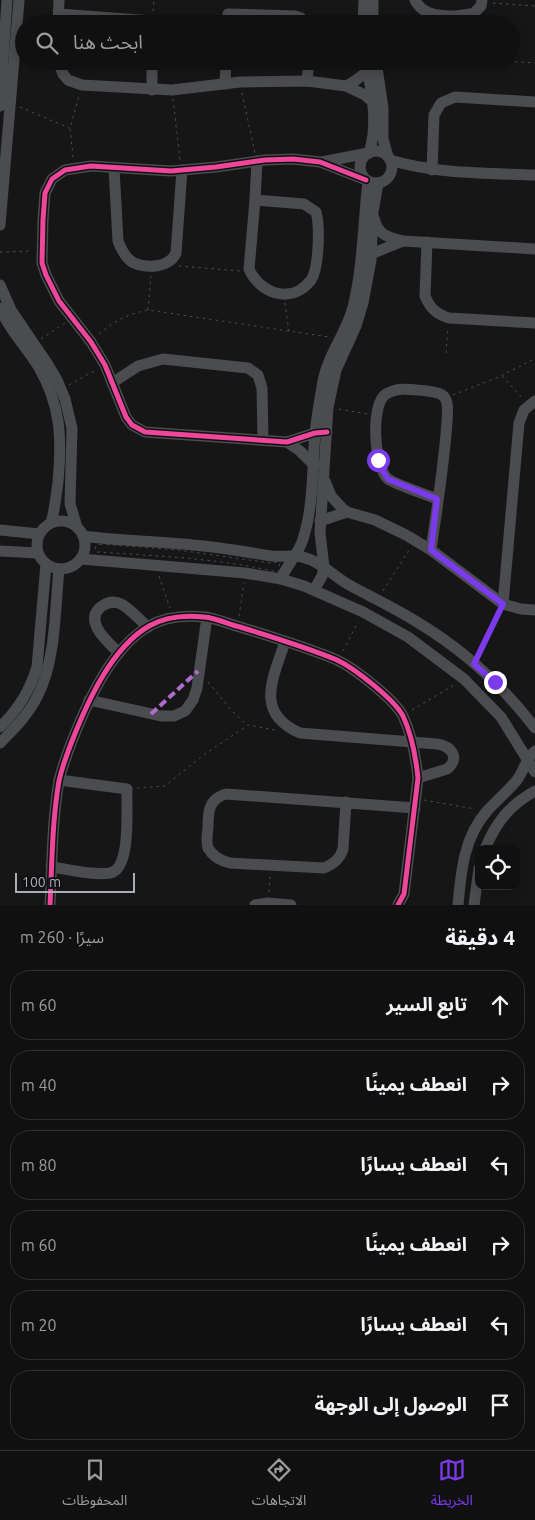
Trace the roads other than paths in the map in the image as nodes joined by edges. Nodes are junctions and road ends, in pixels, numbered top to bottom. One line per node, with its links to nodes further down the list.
1 (8, 0): 30 (street)
2 (19, 0): 8 (street)
3 (59, 0): 9 (street)
4 (364, 0): 12 (street)
5 (373, 0): 13 (street)
6 (415, 0): 14 (street)
7 (482, 1): 15 (street)
8 (17, 15)
9 (58, 15)
10 (228, 15): 11 (street)
11 (262, 15)
12 (363, 15)
13 (373, 15)
14 (442, 15)
15 (455, 15)
16 (15, 32): 30 (street)
17 (61, 70): 27 (street)
18 (152, 70): 27 (street)
19 (226, 70): 25 (street)
20 (308, 70): 24 (street)
21 (366, 70): 26 (street)
22 (371, 70): 28 (street)
23 (372, 70): 34 (street)
24 (307, 81): 25 (street); 26 (street)
25 (225, 84): 27 (street)
26 (346, 86): 28 (street)
27 (152, 90)
28 (373, 102): 31 (street)
29 (535, 102): 37 (street)
30 (6, 105): 42 (street)
31 (368, 153): 33 (street); 34 (street); 39 (street)
32 (257, 161): 33 (street); 36 (street); 40 (street)
33 (320, 162): 39 (street)
34 (390, 163): 37 (street); 39 (street)
35 (114, 168): 36 (street); 36 (street); 50 (street)
36 (182, 170)
37 (432, 170): 38 (street)
38 (535, 175)
39 (371, 182): 41 (street); 46 (street)
40 (254, 200): 40 (street)
41 (373, 212): 43 (street); 46 (street)
42 (0, 224)
43 (402, 240): 44 (street); 46 (street)
44 (427, 242): 45 (street); 49 (street)
45 (535, 249)
46 (366, 254): 52 (street); 52 (street)
47 (0, 286): 61 (street)
48 (0, 308): 59 (street)
49 (535, 323)
50 (112, 384): 53 (street); 53 (street)
51 (532, 403): 75 (street)
52 (321, 432): 54 (street); 55 (street); 55 (street)
53 (263, 440): 54 (street)
54 (287, 442): 55 (street)
55 (317, 472): 57 (street); 58 (street); 62 (street)
56 (437, 499): 56 (street); 65 (street)
57 (347, 512): 58 (street); 65 (street)
58 (320, 521): 64 (street)
59 (51, 523): 61 (street); 63 (street)
60 (0, 530): 63 (street)
61 (80, 531): 68 (street); 69 (street)
62 (305, 531): 64 (street); 68 (street)
63 (39, 534): 67 (street)
64 (320, 534): 71 (street)
65 (431, 550): 75 (street)
66 (0, 551): 67 (street)
67 (38, 553): 70 (street)
68 (294, 556): 71 (street); 73 (street)
69 (81, 559): 72 (street); 73 (street)
70 (46, 564): 72 (street); 82 (street)
71 (324, 567): 74 (street); 83 (street)
72 (59, 569): 84 (street)
73 (282, 579): 74 (street)
74 (314, 590): 87 (street)
75 (503, 604): 76 (street)
76 (535, 610)
77 (207, 617): 78 (street); 79 (street); 81 (street)
78 (148, 627): 80 (street); 80 (street)
79 (285, 642): 85 (street); 85 (street)
80 (119, 654): 81 (street)
81 (89, 700): 90 (street)
82 (0, 727)
83 (535, 728)
84 (0, 743)
85 (411, 743): 89 (street); 89 (street)
86 (535, 751): 87 (street)
87 (527, 761): 88 (street); 103 (street)
88 (535, 772)
89 (418, 778): 93 (street)
90 (59, 780): 95 (street); 95 (street)
91 (535, 791): 94 (street)
92 (346, 802): 92 (street); 93 (street)
93 (416, 803): 97 (street)
94 (487, 845)
95 (51, 867): 98 (street)
96 (476, 890): 104 (street)
97 (404, 894): 101 (street); 102 (street)
98 (50, 905)
99 (255, 905): 100 (street)
100 (291, 905)
101 (398, 905)
102 (411, 905)
103 (458, 905)
104 (474, 905)

